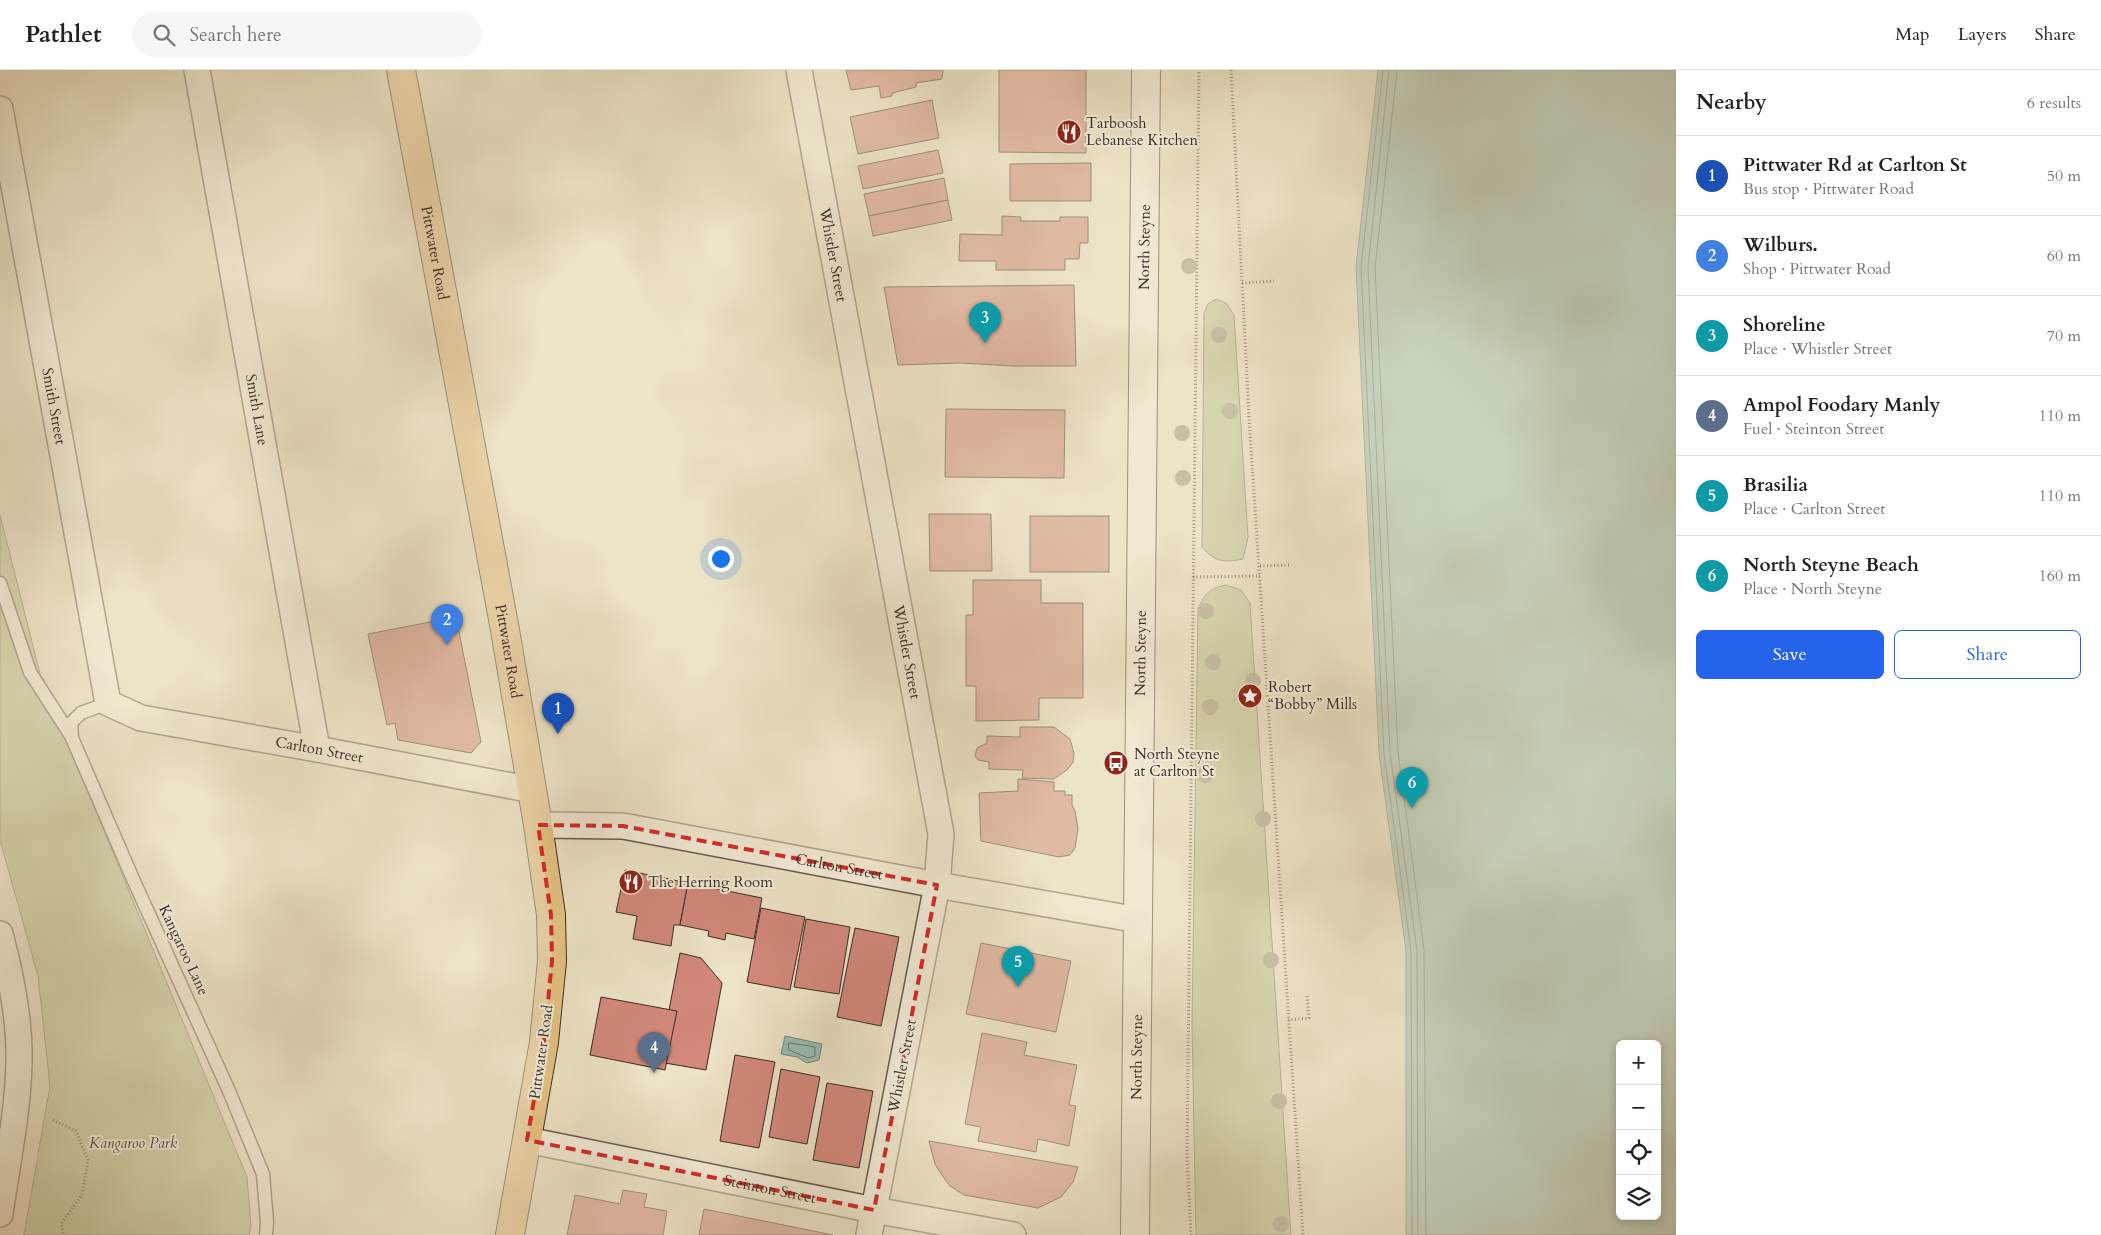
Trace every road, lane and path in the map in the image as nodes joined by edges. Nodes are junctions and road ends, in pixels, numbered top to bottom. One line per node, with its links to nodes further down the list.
1 (197, 70): 17 (street, Smith Lane)
2 (401, 70): 18 (main road, Pittwater Road)
3 (800, 70): 20 (street, Whistler Street)
4 (1146, 70): 21 (main road, North Steyne)
5 (1198, 70): 13 (path)
6 (1231, 70): 9 (path)
7 (0, 109): 15 (street, Smith Street)
8 (1274, 281): 9 (path)
9 (1242, 283): 11 (path)
10 (1290, 565): 11 (path)
11 (1260, 566): 12 (path)
12 (1260, 576): 13 (path); 24 (path)
13 (1193, 577): 35 (path)
14 (0, 583): 16 (lane, Kangaroo Lane)
15 (108, 703): 16 (lane); 17 (street, Carlton Street)
16 (72, 738): 30 (lane, Kangaroo Lane)
17 (317, 748): 18 (street, Carlton Street)
18 (533, 790): 19 (main road, Pittwater Road)
19 (538, 825): 20 (street, Carlton Street); 26 (main road, Pittwater Road)
20 (937, 885): 21 (street, Carlton Street); 27 (street, Whistler Street)
21 (1139, 920): 34 (main road, North Steyne)
22 (0, 934): 28 (street)
23 (1307, 995): 24 (path)
24 (1288, 1020): 36 (path)
25 (53, 1120): 29 (path)
26 (527, 1140): 27 (street, Steinton Street); 31 (main road, Pittwater Road)
27 (874, 1210): 32 (street, Whistler Street); 33 (street, Steinton Street)
28 (0, 1214)
29 (64, 1235)
30 (266, 1235)
31 (510, 1235)
32 (869, 1235)
33 (1013, 1235)
34 (1135, 1235)
35 (1191, 1235)
36 (1303, 1235)

